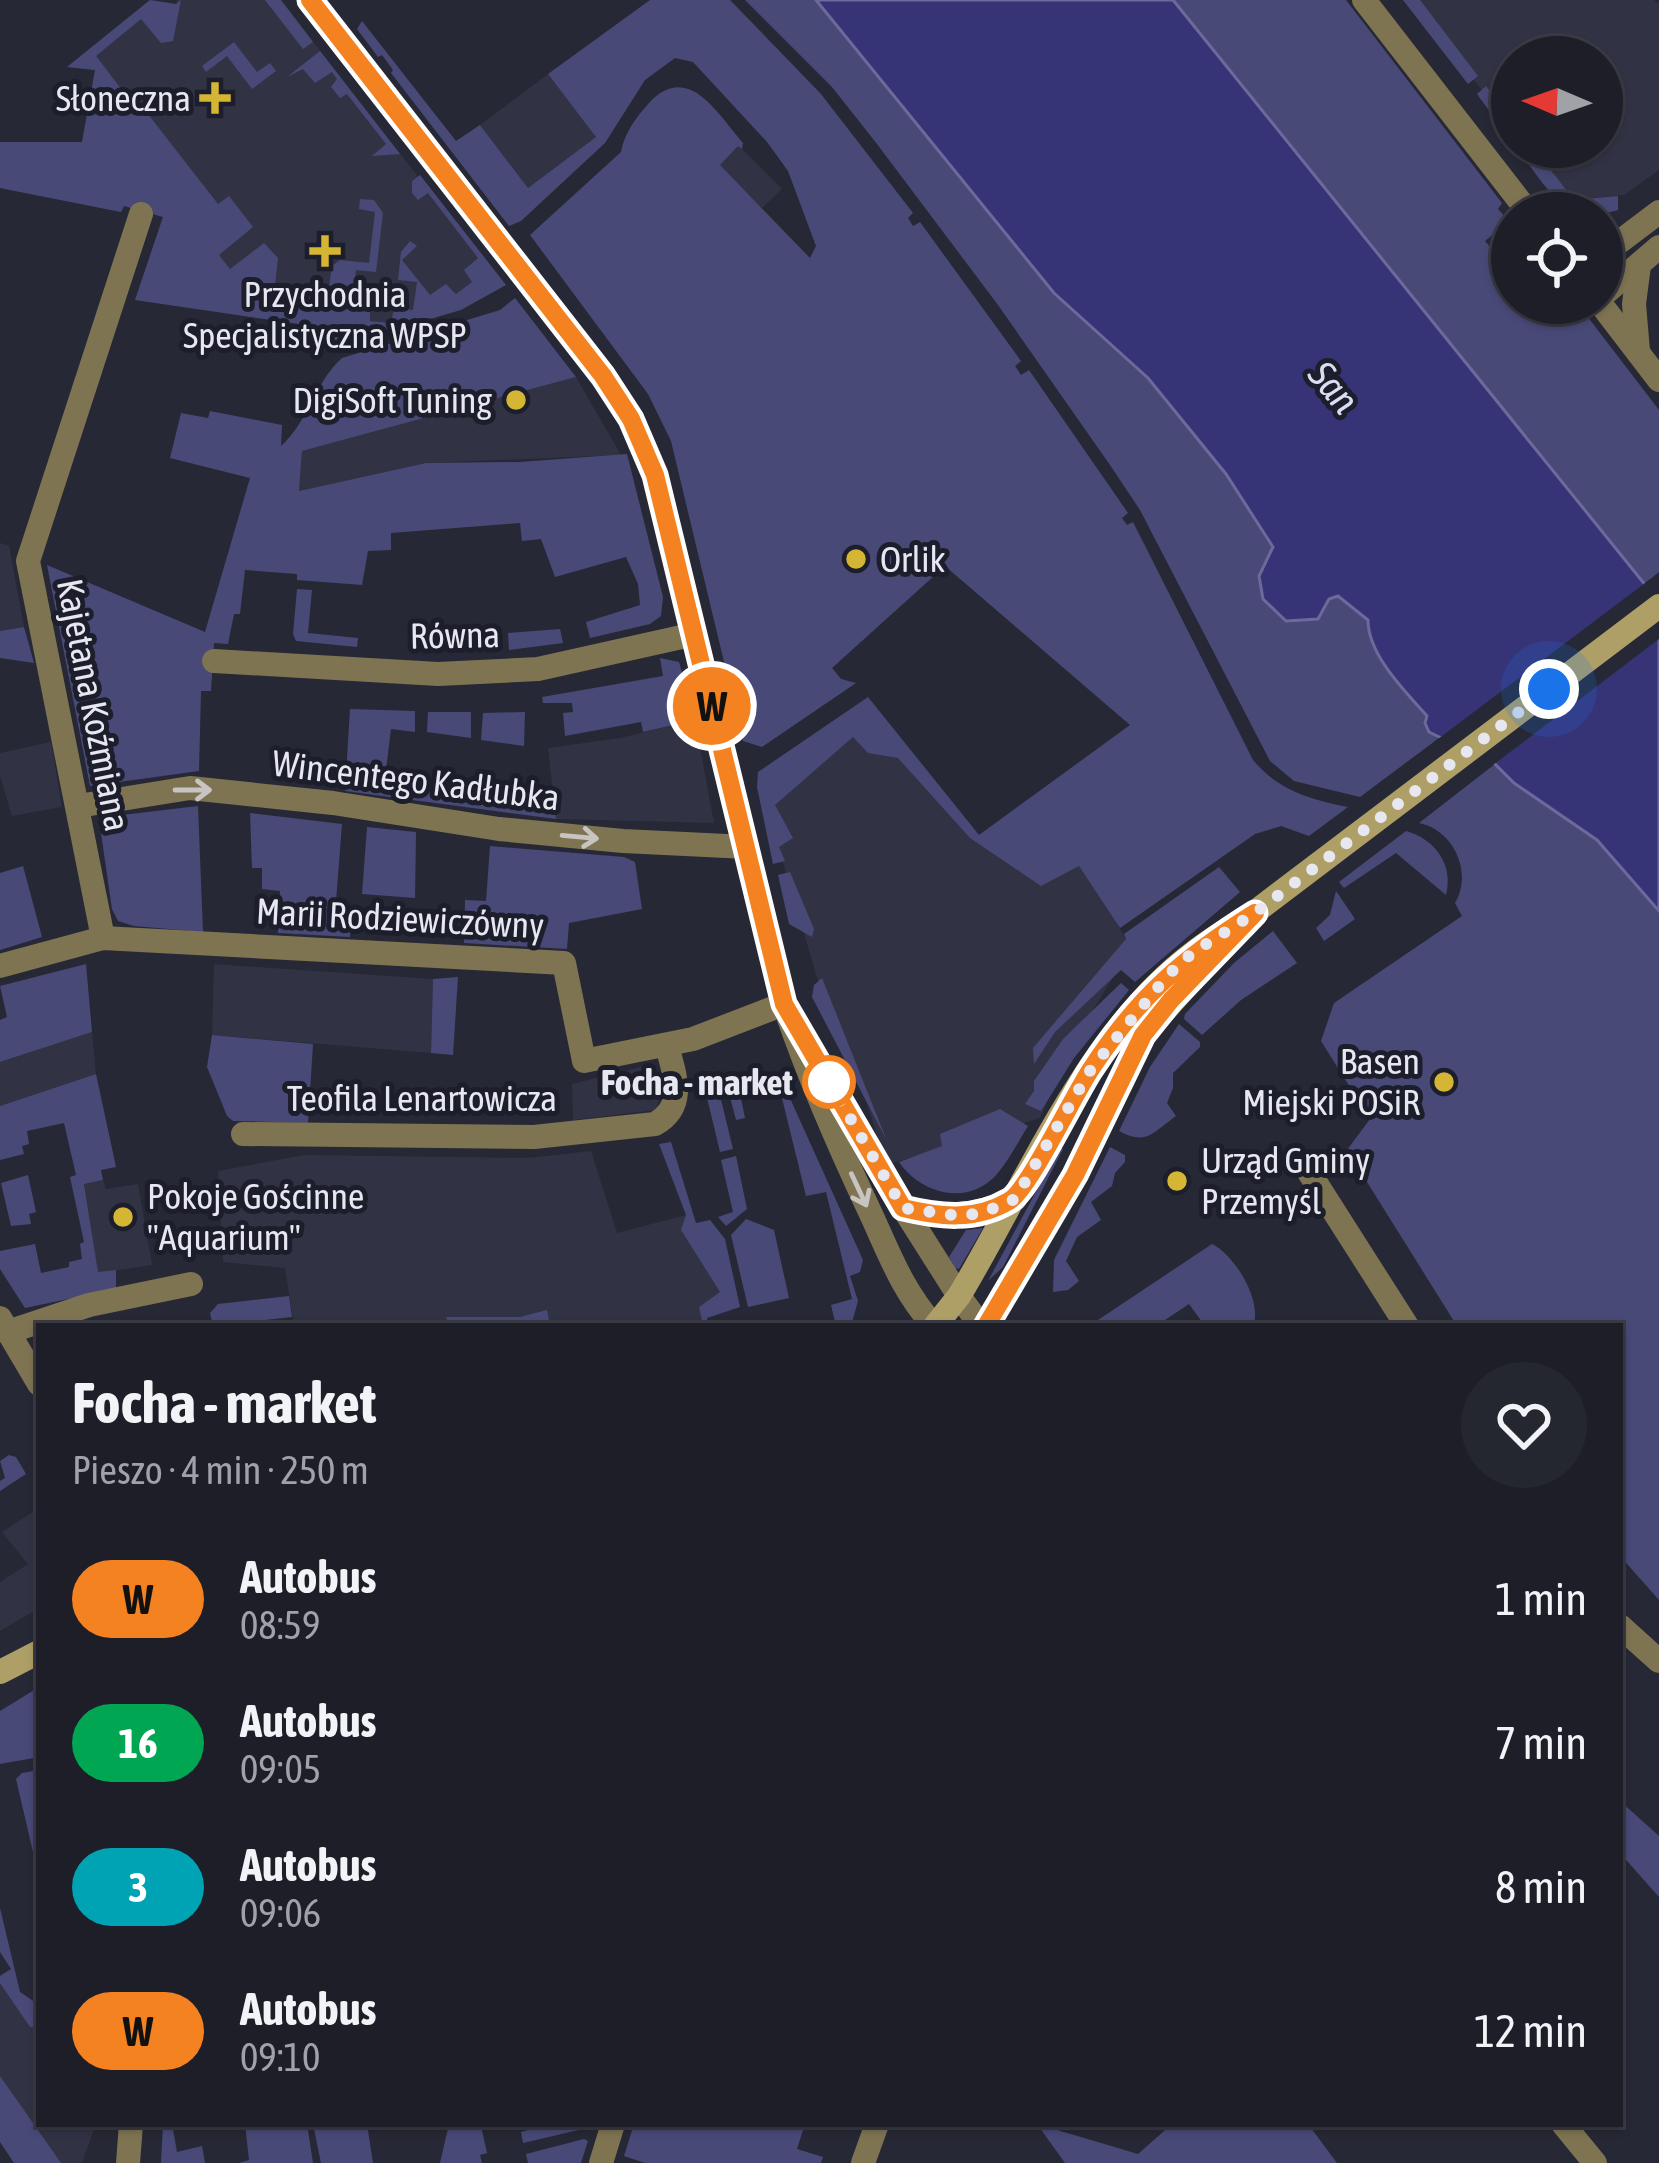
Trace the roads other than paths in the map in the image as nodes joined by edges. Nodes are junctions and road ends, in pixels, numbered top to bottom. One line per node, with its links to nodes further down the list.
1 (310, 0): 14 (street)
2 (1364, 0): 3 (street)
3 (1513, 192)
4 (1659, 212): 6 (street)
5 (141, 214): 16 (street, Kajetana Koźmiana)
6 (1623, 235)
7 (1659, 247): 8 (street)
8 (1639, 265): 9 (street); 11 (street)
9 (1623, 280)
10 (1618, 324): 11 (street)
11 (1638, 353): 12 (street)
12 (1659, 380)
13 (1659, 606): 18 (main road)
14 (694, 634): 15 (street, Równa); 17 (street)
15 (214, 662)
16 (78, 806): 17 (street, Wincentego Kadłubka, one-way to 17); 19 (street, Kajetana Koźmiana)
17 (747, 847): 21 (street)
18 (1255, 913): 25 (main road); 32 (main road)
19 (103, 938): 20 (street, Marii Rodziewiczówny); 22 (street, Marii Rodziewiczówny)
20 (0, 966)
21 (784, 1004): 22 (street, Marii Rodziewiczówny); 26 (street); 29 (street, one-way to 29)
22 (667, 1046): 23 (street, Teofila Lenartowicza)
23 (243, 1134)
24 (1307, 1169): 33 (street)
25 (1015, 1199): 26 (main road); 28 (main road)
26 (903, 1208): 28 (street)
27 (191, 1284): 34 (street)
28 (959, 1296): 30 (main road); 31 (street)
29 (931, 1323)
30 (936, 1323)
31 (982, 1323)
32 (986, 1323)
33 (1405, 1323)
34 (4, 1325): 35 (street)
35 (36, 1379)
36 (1623, 1629): 38 (street)
37 (36, 1654): 39 (main road)
38 (1659, 1661)
39 (0, 1672)
40 (613, 2127): 43 (street)
41 (877, 2127): 44 (street)
42 (1565, 2127): 45 (street)
43 (601, 2163)
44 (863, 2163)
45 (1595, 2163)

